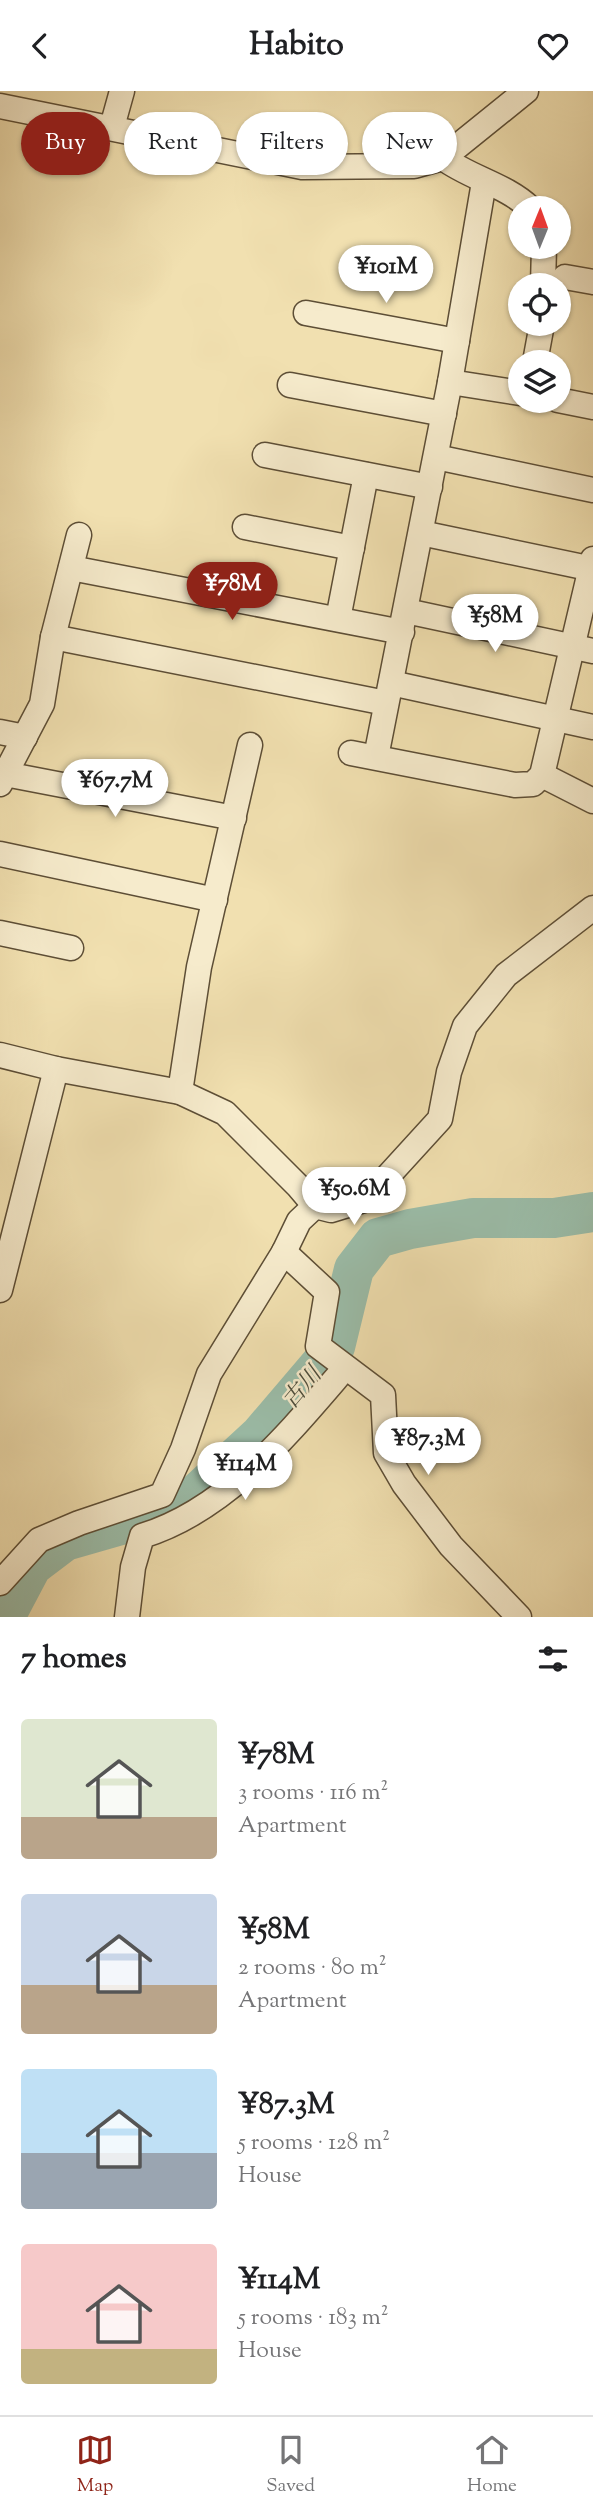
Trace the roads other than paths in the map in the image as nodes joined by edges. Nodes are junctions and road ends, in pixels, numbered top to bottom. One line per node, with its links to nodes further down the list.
1 (122, 91): 4 (street)
2 (526, 91): 5 (street)
3 (0, 106): 4 (street)
4 (112, 127): 6 (street)
5 (457, 147)
6 (362, 166)
7 (457, 166): 8 (street)
8 (484, 182): 9 (street); 13 (street)
9 (518, 196)
10 (571, 281): 11 (street)
11 (593, 282)
12 (306, 313): 13 (street)
13 (457, 341): 14 (street)
14 (450, 381): 16 (street); 19 (street)
15 (290, 385): 19 (street)
16 (508, 391)
17 (571, 403): 18 (street)
18 (593, 408)
19 (444, 414): 21 (street)
20 (265, 455): 22 (street)
21 (436, 457): 23 (street); 24 (street)
22 (366, 475): 23 (street); 28 (street)
23 (430, 487): 26 (street)
24 (593, 490)
25 (245, 527): 28 (street)
26 (421, 533): 29 (street); 32 (street)
27 (79, 535): 30 (street)
28 (352, 548): 31 (street)
29 (592, 565): 34 (street)
30 (71, 568): 31 (street); 33 (street)
31 (338, 619): 32 (street)
32 (404, 622): 34 (street); 35 (street)
33 (53, 637): 35 (street); 39 (street)
34 (583, 649): 36 (street)
35 (389, 692): 36 (street); 42 (street)
36 (556, 719): 37 (street); 43 (street)
37 (593, 727)
38 (0, 732): 39 (street)
39 (25, 737): 44 (street)
40 (250, 745): 46 (street)
41 (351, 753): 42 (street)
42 (376, 757): 43 (street)
43 (542, 775): 45 (street)
44 (2, 779): 46 (street)
45 (593, 801)
46 (234, 818): 48 (street)
47 (0, 854): 48 (street)
48 (215, 900): 54 (street)
49 (593, 908): 55 (street)
50 (0, 933): 51 (street)
51 (71, 948)
52 (0, 1055): 53 (street)
53 (56, 1069): 54 (street); 57 (street)
54 (180, 1092): 55 (street)
55 (314, 1206): 56 (street)
56 (284, 1252): 58 (street); 59 (street)
57 (0, 1290)
58 (341, 1365): 60 (street); 61 (street)
59 (0, 1583)
60 (127, 1617)
61 (519, 1617)

